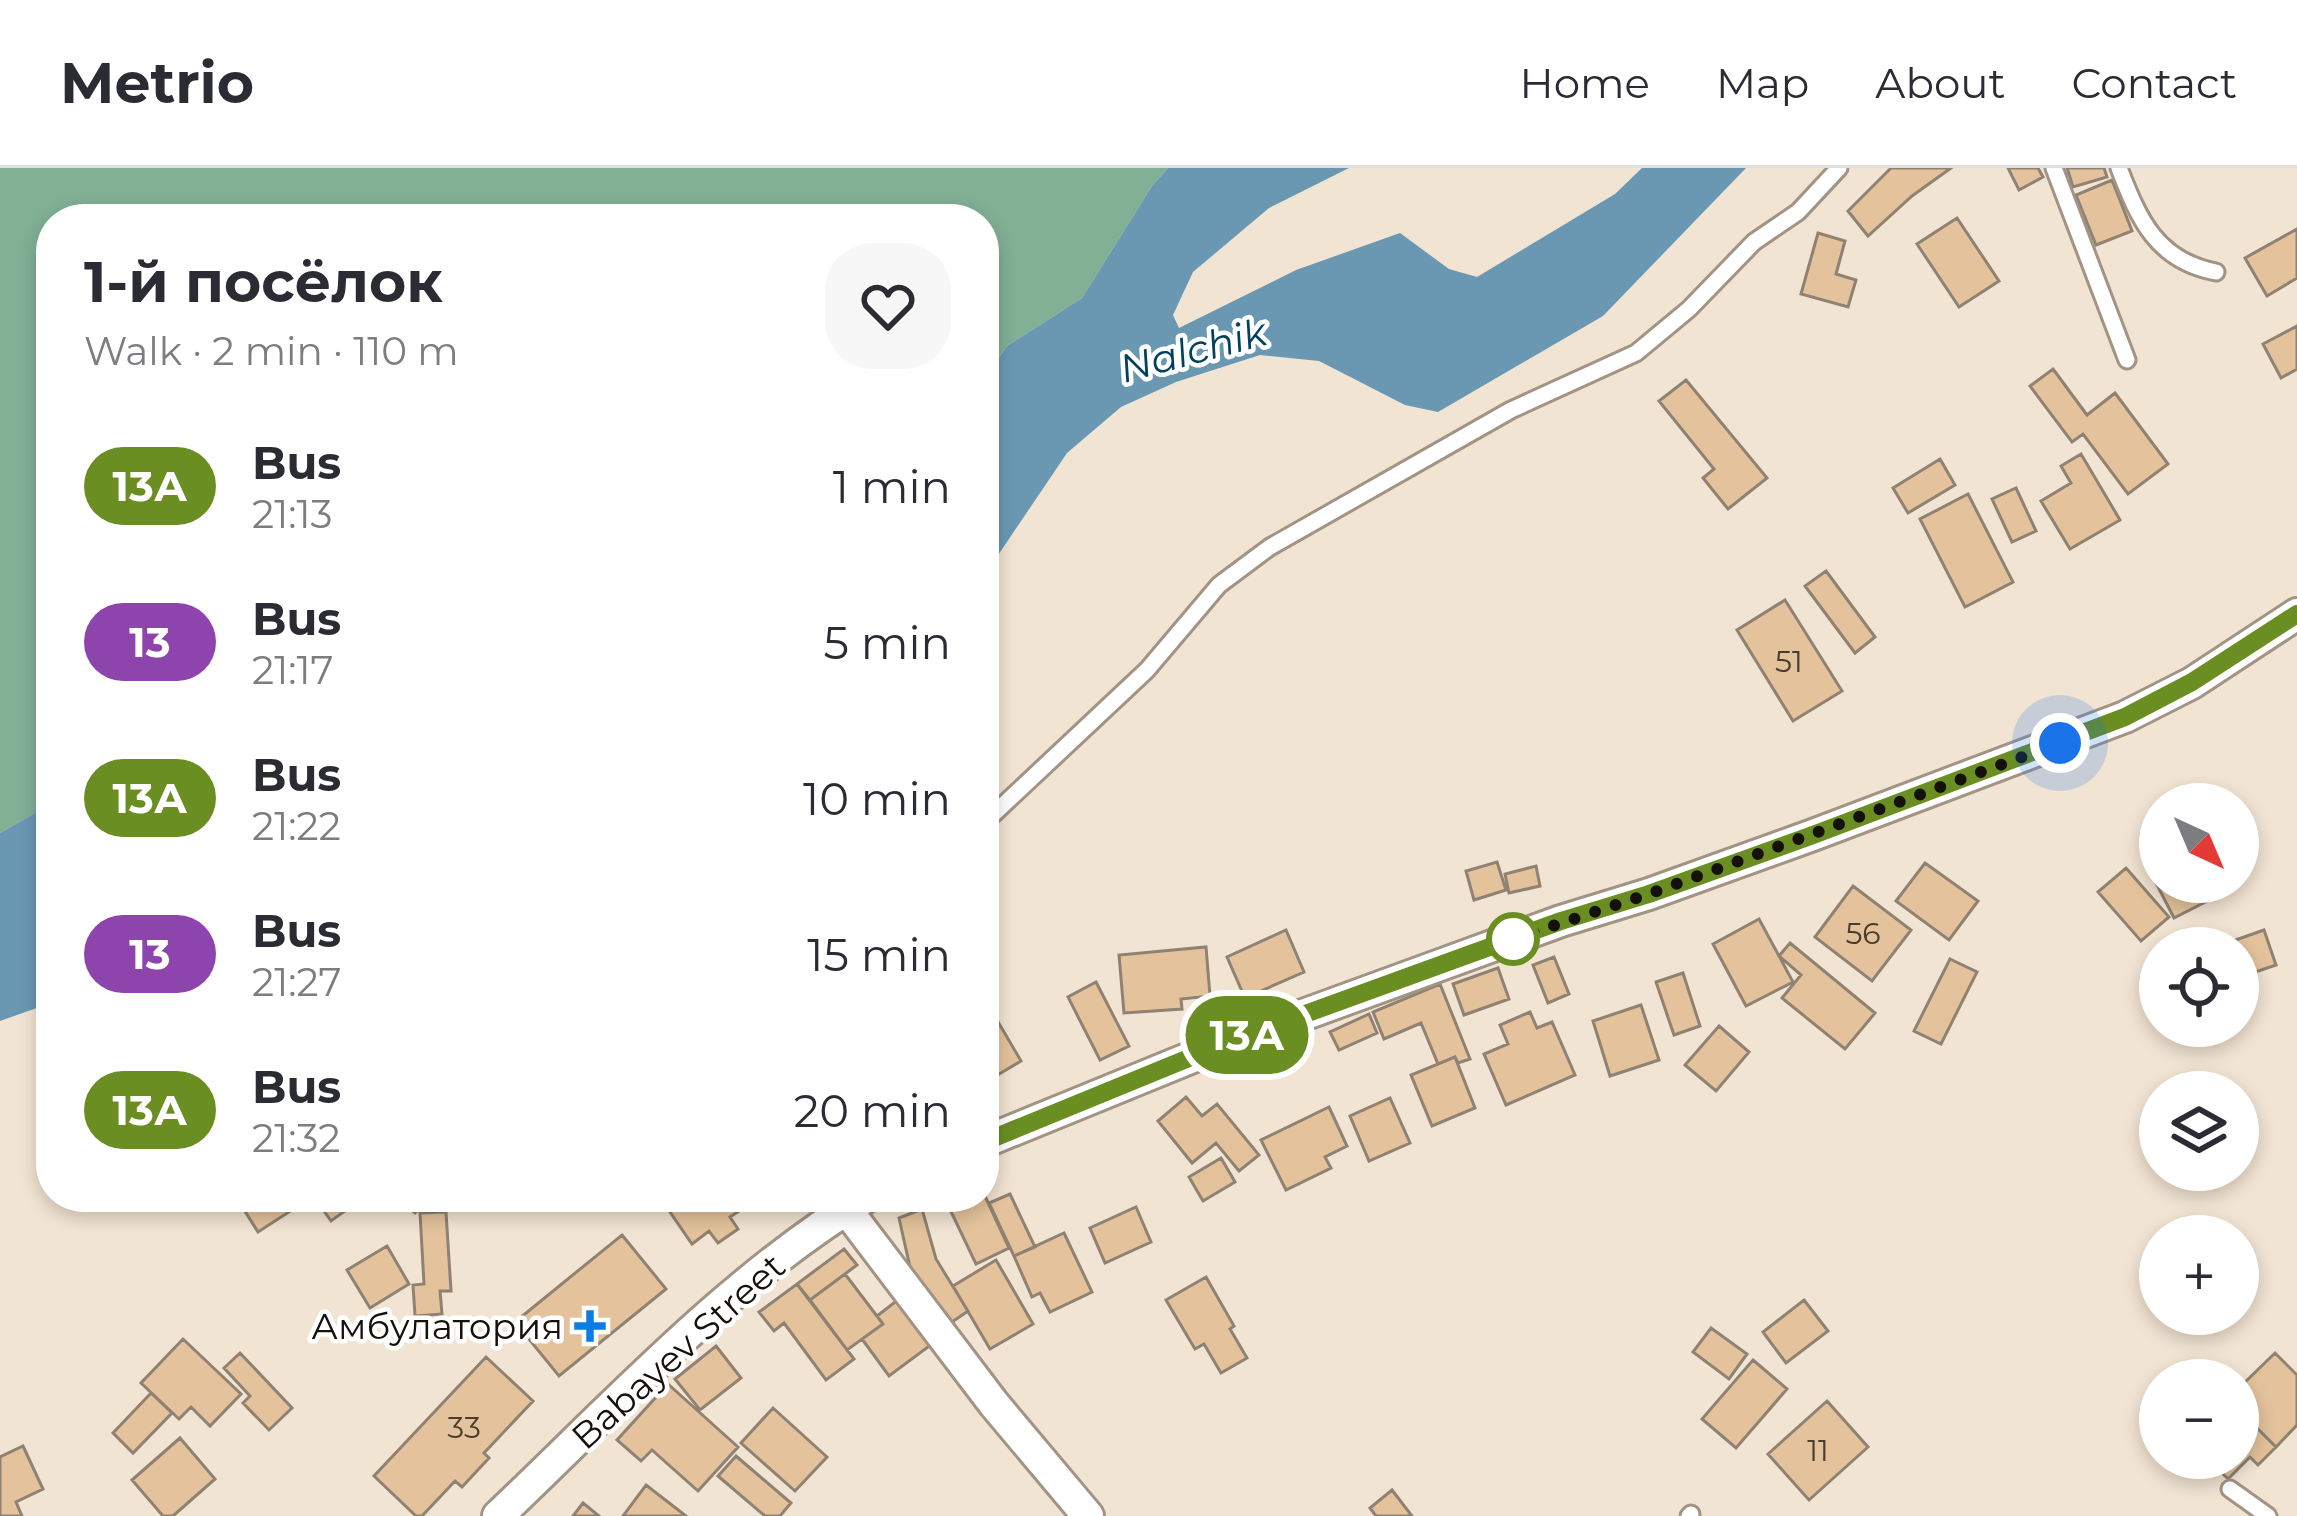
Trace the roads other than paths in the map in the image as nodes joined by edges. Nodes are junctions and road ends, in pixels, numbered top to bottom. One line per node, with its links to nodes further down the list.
1 (1839, 168): 7 (lane)
2 (2054, 168): 5 (lane)
3 (2119, 168): 4 (lane)
4 (2216, 272)
5 (2127, 360)
6 (2297, 614): 8 (street)
7 (999, 809)
8 (999, 1136)
9 (844, 1212): 12 (street, Babayev Street)
10 (862, 1212): 13 (street)
11 (2230, 1489): 14 (lane)
12 (497, 1516)
13 (1088, 1516)
14 (2268, 1516)

